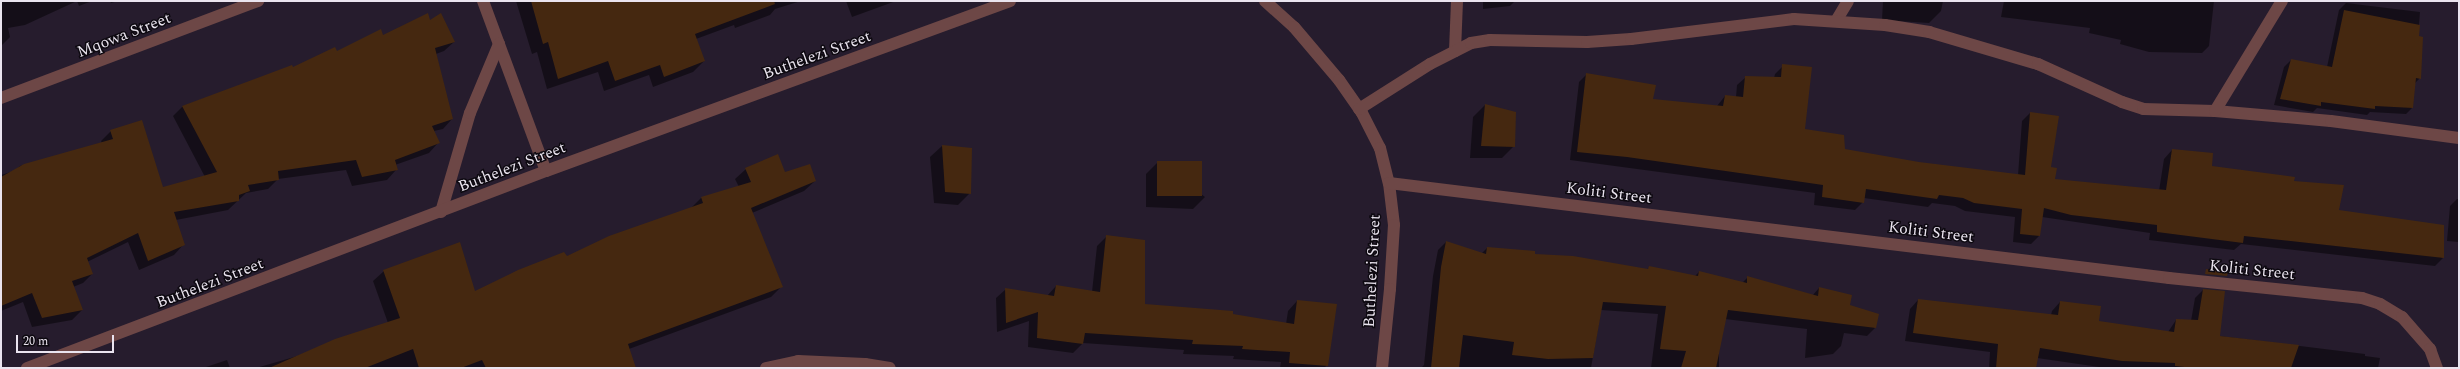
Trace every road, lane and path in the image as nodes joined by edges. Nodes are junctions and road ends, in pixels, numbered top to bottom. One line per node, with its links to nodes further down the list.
1 (258, 1): 11 (street, Mqowa Street)
2 (484, 1): 9 (street)
3 (1010, 1): 15 (street, Buthelezi Street)
4 (1265, 1): 12 (street, Buthelezi Street)
5 (1457, 1): 10 (street)
6 (1848, 1): 8 (street)
7 (2282, 1): 13 (street)
8 (1836, 21): 10 (street); 13 (street)
9 (499, 44): 15 (street); 17 (street)
10 (1455, 50): 12 (street)
11 (1, 98)
12 (1359, 109): 16 (street, Buthelezi Street)
13 (2215, 111): 14 (street)
14 (2459, 138)
15 (546, 171): 17 (street, Buthelezi Street)
16 (1389, 183): 21 (street, Buthelezi Street); 22 (street, Koliti Street)
17 (441, 212): 18 (street, Buthelezi Street)
18 (27, 368)
19 (766, 368): 20 (street)
20 (890, 368)
21 (1382, 368)
22 (2437, 368)

